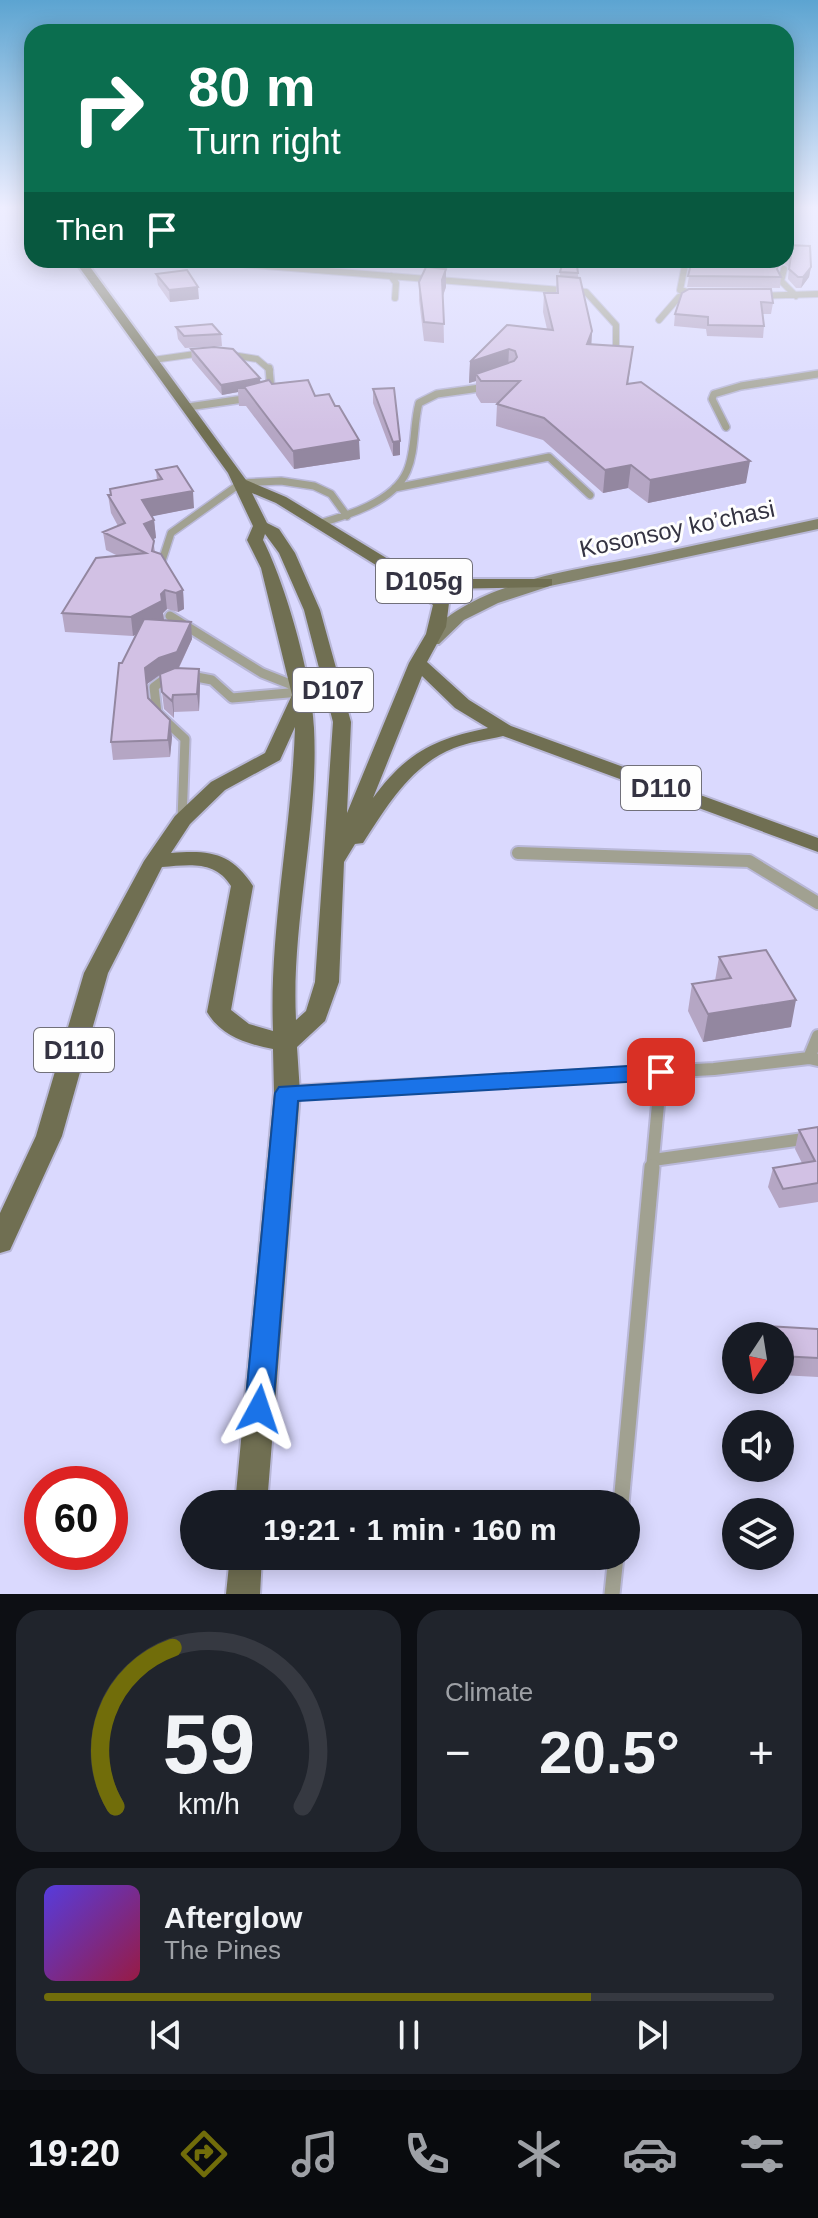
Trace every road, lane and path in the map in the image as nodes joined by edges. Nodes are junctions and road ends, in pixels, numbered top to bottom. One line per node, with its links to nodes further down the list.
1 (96, 283): 14 (main road, D107)
2 (396, 283): 11 (lane)
3 (481, 283): 13 (lane)
4 (681, 283): 6 (lane)
5 (783, 283): 10 (lane)
6 (687, 294): 7 (lane); 12 (lane)
7 (702, 294)
8 (818, 294): 10 (lane)
9 (748, 295): 10 (lane)
10 (796, 296)
11 (395, 298)
12 (659, 320)
13 (616, 351)
14 (153, 360): 17 (main road, D107); 17 (lane)
15 (818, 374): 18 (lane)
16 (494, 385): 20 (lane)
17 (188, 407): 19 (main road, D107)
18 (726, 427)
19 (241, 483): 22 (lane); 23 (main road, D105g); 25 (main road, D107); 26 (lane)
20 (393, 489): 21 (lane); 22 (lane)
21 (590, 495)
22 (347, 516): 23 (lane)
23 (316, 524): 25 (main road); 27 (main road, D105g)
24 (818, 524): 28 (main road, Kosonsoy ko’chasi / D105g)
25 (263, 529): 32 (main road, D107); 38 (main road, D107)
26 (160, 567)
27 (406, 577): 28 (main road, D105g); 30 (main road)
28 (546, 582): 30 (main road, D105g)
29 (170, 616): 32 (lane)
30 (433, 640): 31 (main road)
31 (418, 663): 33 (main road, D110); 38 (main road)
32 (300, 691): 34 (main road, D110); 34 (lane); 41 (main road, D107)
33 (504, 730): 35 (main road, D110); 38 (main road)
34 (182, 820): 37 (main road, D110)
35 (818, 845)
36 (518, 853): 39 (lane)
37 (155, 861): 41 (main road); 47 (main road, D110)
38 (333, 872): 41 (main road, D107)
39 (818, 903)
40 (818, 1036): 42 (lane)
41 (286, 1043): 44 (main road, D107)
42 (815, 1058): 43 (lane)
43 (661, 1072): 44 (lane); 46 (lane)
44 (287, 1093): 48 (main road, D107)
45 (818, 1137): 46 (lane)
46 (653, 1160): 49 (lane)
47 (0, 1242)
48 (252, 1490)
49 (622, 1490)
50 (245, 1570): 52 (main road)
51 (615, 1570): 53 (lane)
52 (243, 1594)
53 (612, 1594)

